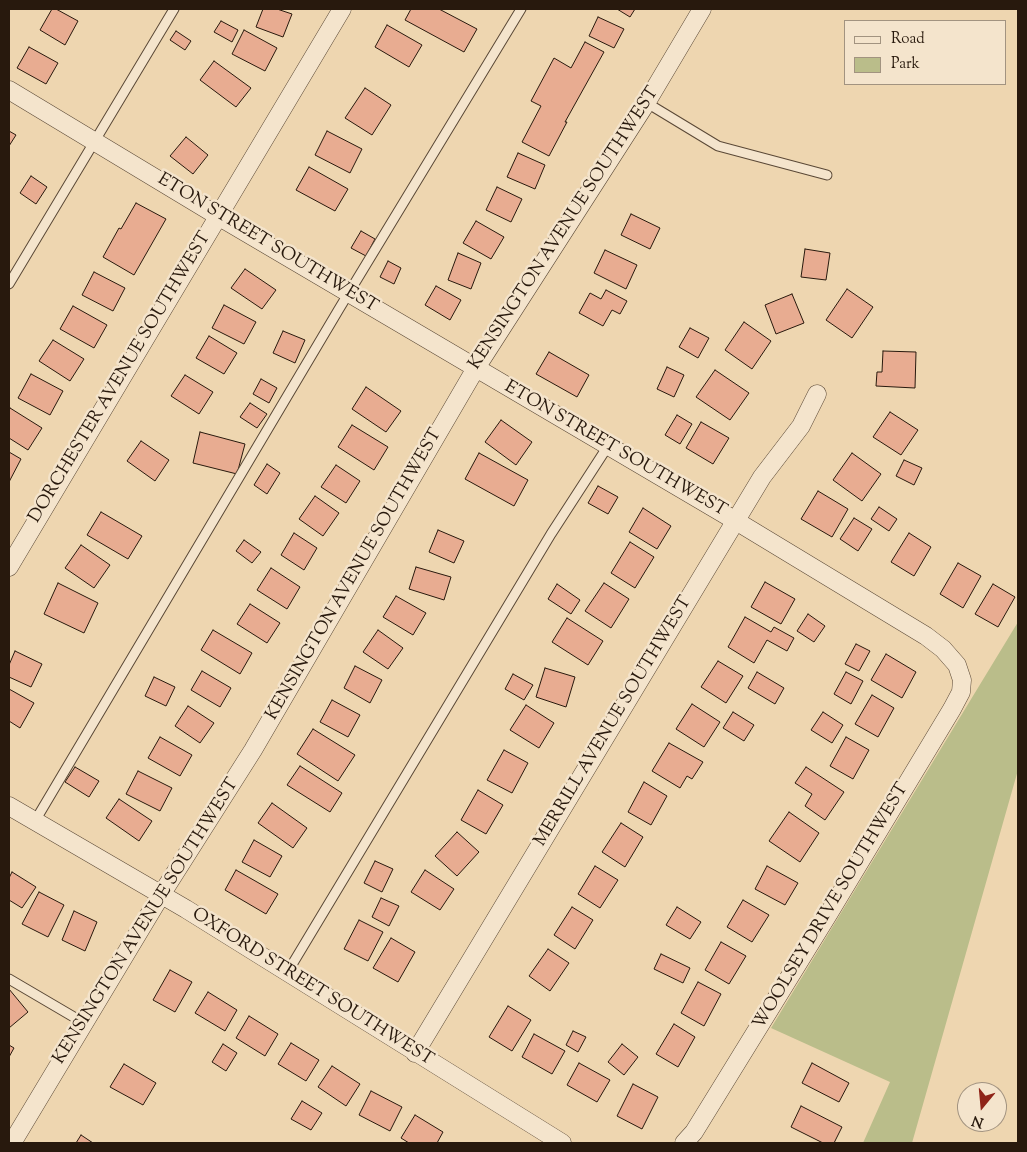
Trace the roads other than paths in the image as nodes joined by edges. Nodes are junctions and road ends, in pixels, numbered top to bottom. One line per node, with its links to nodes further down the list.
1 (174, 9): 7 (lane)
2 (342, 9): 9 (street, DORCHESTER AVENUE SOUTHWEST)
3 (521, 9): 11 (lane)
4 (702, 9): 6 (street, KENSINGTON AVENUE SOUTHWEST)
5 (9, 90): 7 (street, ETON STREET SOUTHWEST)
6 (647, 103): 8 (lane); 12 (street, KENSINGTON AVENUE SOUTHWEST)
7 (95, 142): 9 (street, ETON STREET SOUTHWEST); 10 (lane)
8 (827, 175)
9 (218, 216): 11 (street, ETON STREET SOUTHWEST); 16 (street, DORCHESTER AVENUE SOUTHWEST)
10 (9, 284)
11 (349, 294): 12 (street, ETON STREET SOUTHWEST); 19 (lane)
12 (476, 368): 14 (street, ETON STREET SOUTHWEST); 20 (street, KENSINGTON AVENUE SOUTHWEST)
13 (817, 394): 15 (street, MERRILL AVENUE SOUTHWEST)
14 (608, 446): 15 (street, ETON STREET SOUTHWEST); 21 (lane)
15 (736, 521): 17 (street, ETON STREET SOUTHWEST); 24 (street, MERRILL AVENUE SOUTHWEST)
16 (9, 567)
17 (958, 666): 27 (street, WOOLSEY DRIVE SOUTHWEST)
18 (9, 806): 19 (street, OXFORD STREET SOUTHWEST)
19 (35, 821): 20 (street, OXFORD STREET SOUTHWEST)
20 (161, 895): 21 (street, OXFORD STREET SOUTHWEST); 23 (street, KENSINGTON AVENUE SOUTHWEST)
21 (287, 973): 24 (street, OXFORD STREET SOUTHWEST)
22 (9, 979): 23 (lane)
23 (84, 1023): 25 (street, KENSINGTON AVENUE SOUTHWEST)
24 (415, 1053): 26 (street, OXFORD STREET SOUTHWEST)
25 (12, 1143)
26 (562, 1143)
27 (684, 1143)

